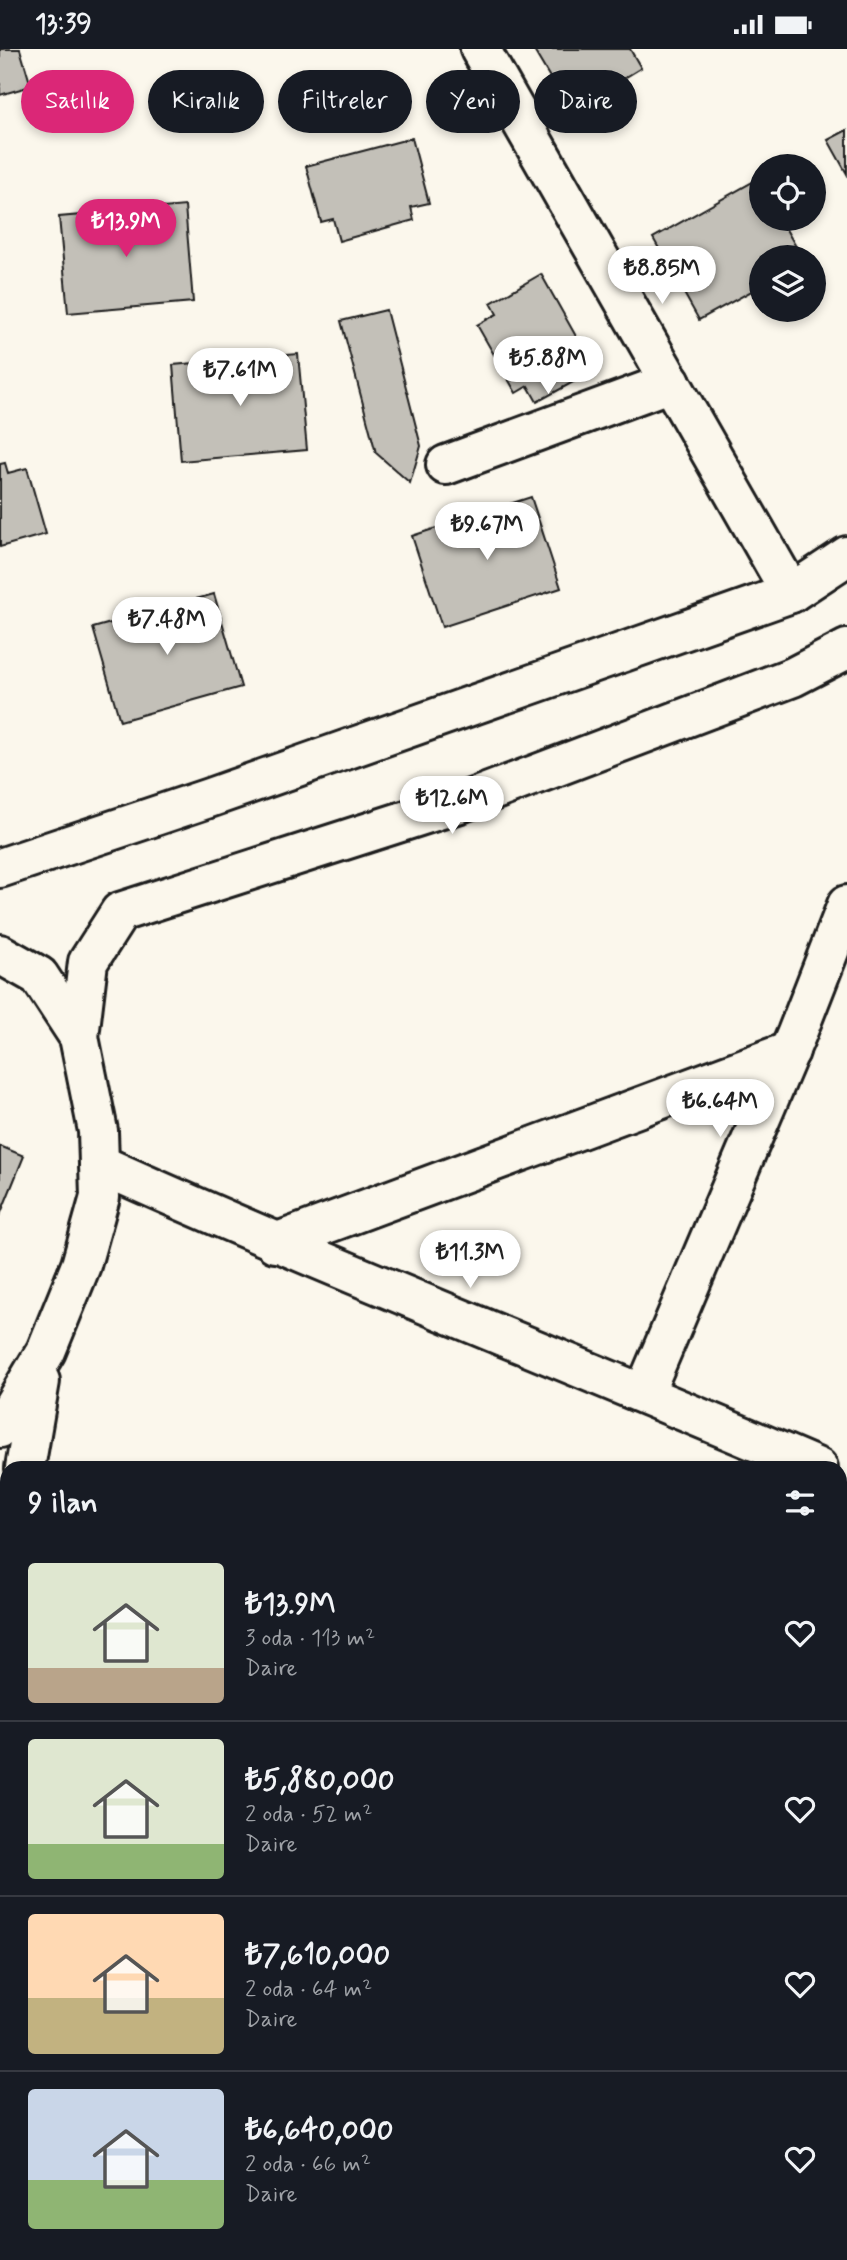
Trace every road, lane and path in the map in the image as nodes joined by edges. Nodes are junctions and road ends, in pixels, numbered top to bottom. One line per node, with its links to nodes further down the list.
1 (480, 49): 2 (street)
2 (671, 382): 3 (street); 5 (street)
3 (446, 465)
4 (847, 556): 5 (street)
5 (791, 593): 7 (street)
6 (847, 649): 10 (street)
7 (0, 868)
8 (847, 905): 11 (street)
9 (0, 954): 10 (street)
10 (79, 1037): 12 (street)
11 (790, 1051): 13 (street); 15 (street)
12 (99, 1164): 13 (street); 14 (street)
13 (275, 1243): 15 (street)
14 (46, 1351): 16 (street); 17 (street)
15 (644, 1393): 18 (street)
16 (0, 1429)
17 (26, 1461)
18 (802, 1461)

